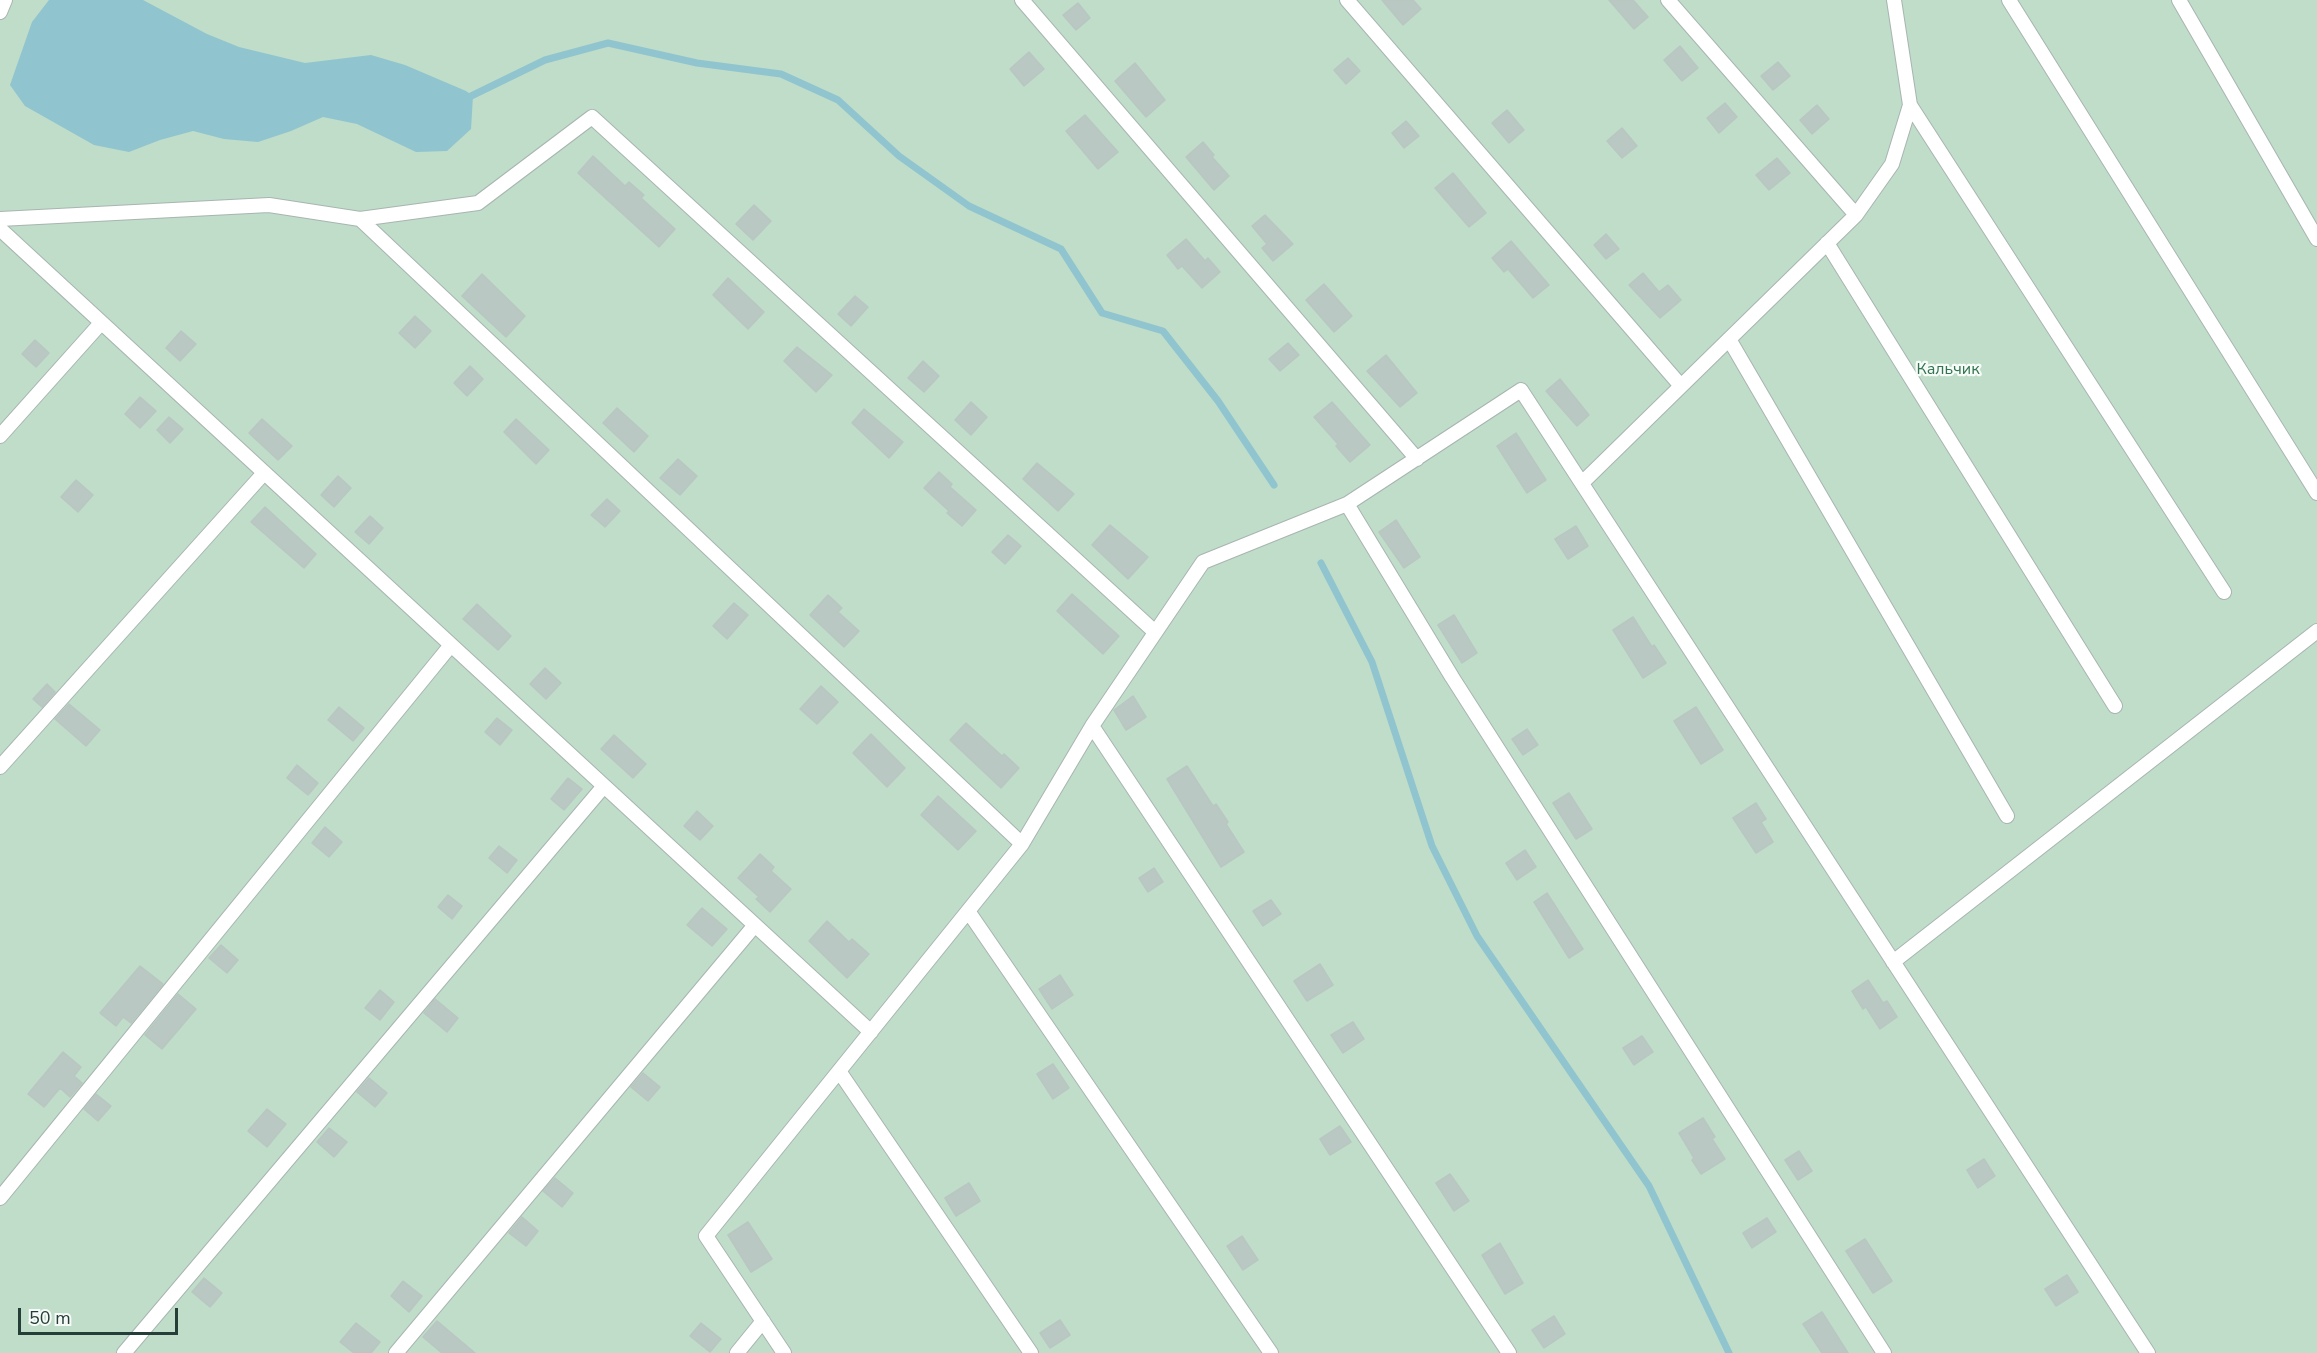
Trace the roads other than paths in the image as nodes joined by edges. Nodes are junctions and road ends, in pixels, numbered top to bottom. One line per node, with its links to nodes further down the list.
1 (5, 0): 8 (lane)
2 (1022, 0): 20 (lane)
3 (1347, 0): 18 (lane)
4 (1668, 0): 10 (lane)
5 (1894, 0): 9 (lane)
6 (2009, 0): 23 (lane)
7 (2179, 0): 14 (lane)
8 (0, 12)
9 (1910, 105): 10 (lane); 25 (lane)
10 (1856, 215): 15 (lane)
11 (0, 219): 12 (lane)
12 (360, 219): 27 (lane); 34 (lane)
13 (0, 230): 16 (lane)
14 (2317, 239)
15 (1827, 243): 17 (lane); 29 (lane)
16 (101, 323): 19 (lane); 21 (lane)
17 (1729, 339): 18 (lane); 33 (lane)
18 (1681, 386): 22 (lane)
19 (0, 436)
20 (1417, 459): 22 (lane); 24 (lane)
21 (264, 473): 28 (lane); 31 (lane)
22 (1582, 483): 37 (lane)
23 (2317, 493)
24 (1347, 504): 27 (lane); 49 (lane)
25 (2224, 592)
26 (2317, 631): 37 (lane)
27 (1155, 632): 30 (lane)
28 (451, 645): 32 (lane); 40 (lane)
29 (2115, 706)
30 (1092, 726): 34 (lane); 48 (lane)
31 (0, 767)
32 (604, 786): 36 (lane); 42 (lane)
33 (2007, 816)
34 (1022, 844): 35 (lane)
35 (968, 911): 38 (lane); 47 (lane)
36 (755, 925): 38 (lane); 43 (lane)
37 (1893, 962): 50 (lane)
38 (871, 1032): 39 (lane)
39 (839, 1071): 41 (lane); 46 (lane)
40 (0, 1198)
41 (763, 1321): 44 (lane); 45 (lane)
42 (124, 1353)
43 (396, 1353)
44 (737, 1353)
45 (784, 1353)
46 (1031, 1353)
47 (1271, 1353)
48 (1509, 1353)
49 (1884, 1353)
50 (2148, 1353)

